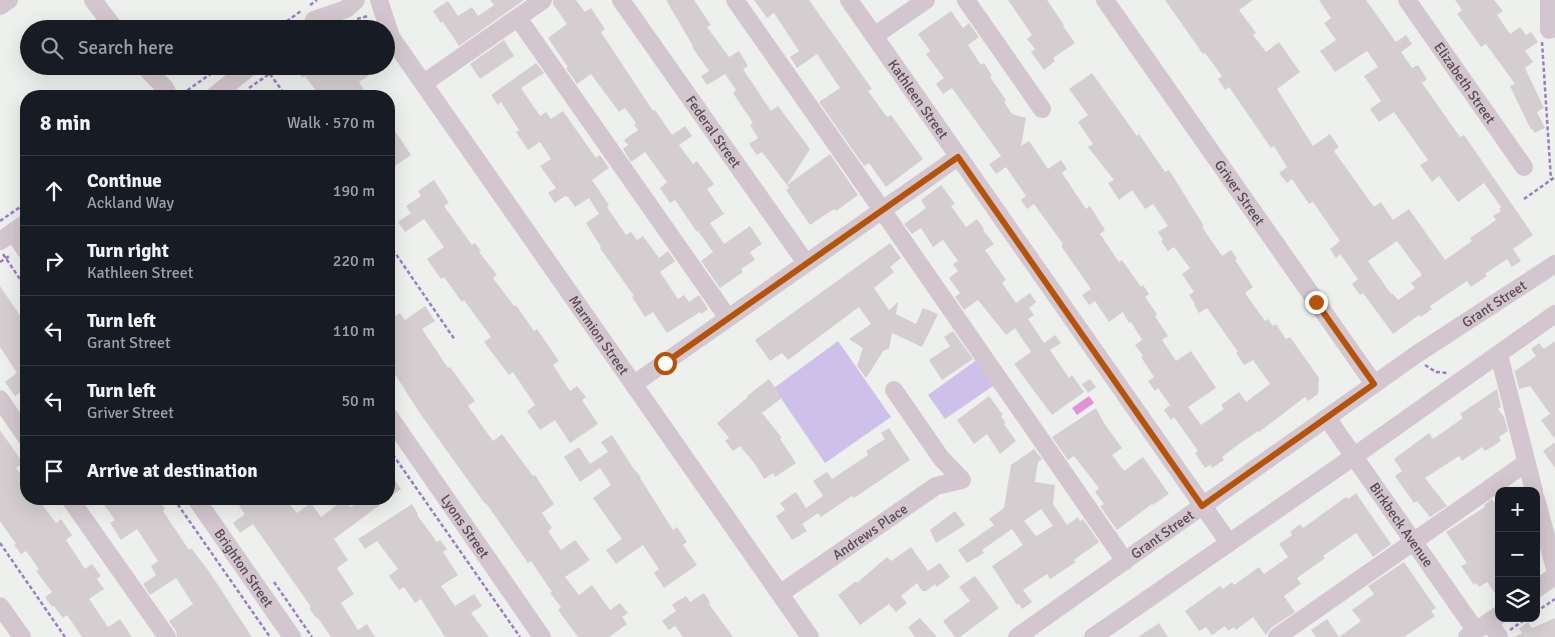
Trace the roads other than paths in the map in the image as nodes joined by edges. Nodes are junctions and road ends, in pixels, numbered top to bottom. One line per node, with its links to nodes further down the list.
1 (9, 0): 14 (street)
2 (93, 0): 16 (street)
3 (332, 0): 17 (street)
4 (543, 0): 15 (street)
5 (621, 0): 38 (street, Federal Street)
6 (735, 0): 35 (street)
7 (849, 0): 21 (street, Kathleen Street)
8 (926, 0): 21 (street)
9 (966, 0): 32 (street)
10 (1105, 0): 44 (street, Griver Street)
11 (1407, 0): 34 (street, Elizabeth Street)
12 (1550, 0): 20 (street)
13 (366, 1): 18 (street); 19 (street, Marmion Street)
14 (0, 6)
15 (518, 18): 27 (street); 41 (street)
16 (108, 20)
17 (314, 20)
18 (320, 20)
19 (379, 20)
20 (1545, 35)
21 (874, 36): 33 (street, Kathleen Street)
22 (395, 42): 27 (street, Marmion Street)
23 (149, 75): 28 (street)
24 (152, 75): 29 (street)
25 (237, 75): 30 (street)
26 (241, 75): 31 (street)
27 (424, 83): 43 (street, Marmion Street)
28 (156, 90)
29 (165, 90)
30 (210, 90)
31 (222, 90)
32 (1042, 109)
33 (958, 157): 35 (street); 55 (street, Kathleen Street)
34 (1524, 167)
35 (882, 210): 38 (street); 59 (street)
36 (10, 229): 37 (street)
37 (20, 243)
38 (806, 263): 41 (street)
39 (1555, 264): 44 (street, Grant Street)
40 (1555, 314): 42 (street)
41 (728, 318): 43 (street)
42 (1499, 355): 50 (street); 51 (street)
43 (634, 384): 63 (street, Marmion Street)
44 (1374, 384): 47 (street, Grant Street)
45 (894, 390): 63 (street, Andrews Place)
46 (0, 400): 49 (street)
47 (1327, 418): 50 (street, Birkbeck Avenue); 55 (street, Grant Street)
48 (395, 425): 70 (street, Lyons Street)
49 (20, 428)
50 (1353, 457): 57 (street, Birkbeck Avenue); 58 (street)
51 (1526, 463): 52 (street); 57 (street)
52 (1533, 487)
53 (74, 505): 68 (street)
54 (200, 505): 69 (street, Brighton Street)
55 (1202, 506): 58 (street, Kathleen Street); 59 (street, Grant Street)
56 (1540, 514): 60 (street)
57 (1413, 542): 65 (street, Birkbeck Avenue); 74 (street)
58 (1229, 543): 73 (street)
59 (1124, 561): 72 (street, Grant Street)
60 (1555, 569)
61 (1555, 576): 62 (street)
62 (1540, 586)
63 (781, 593): 71 (street, Marmion Street)
64 (0, 606): 67 (street)
65 (1483, 626): 66 (street, Birkbeck Avenue)
66 (1503, 635)
67 (22, 637)
68 (167, 637)
69 (292, 637)
70 (542, 637)
71 (810, 637)
72 (1017, 637)
73 (1093, 637)
74 (1277, 637)

